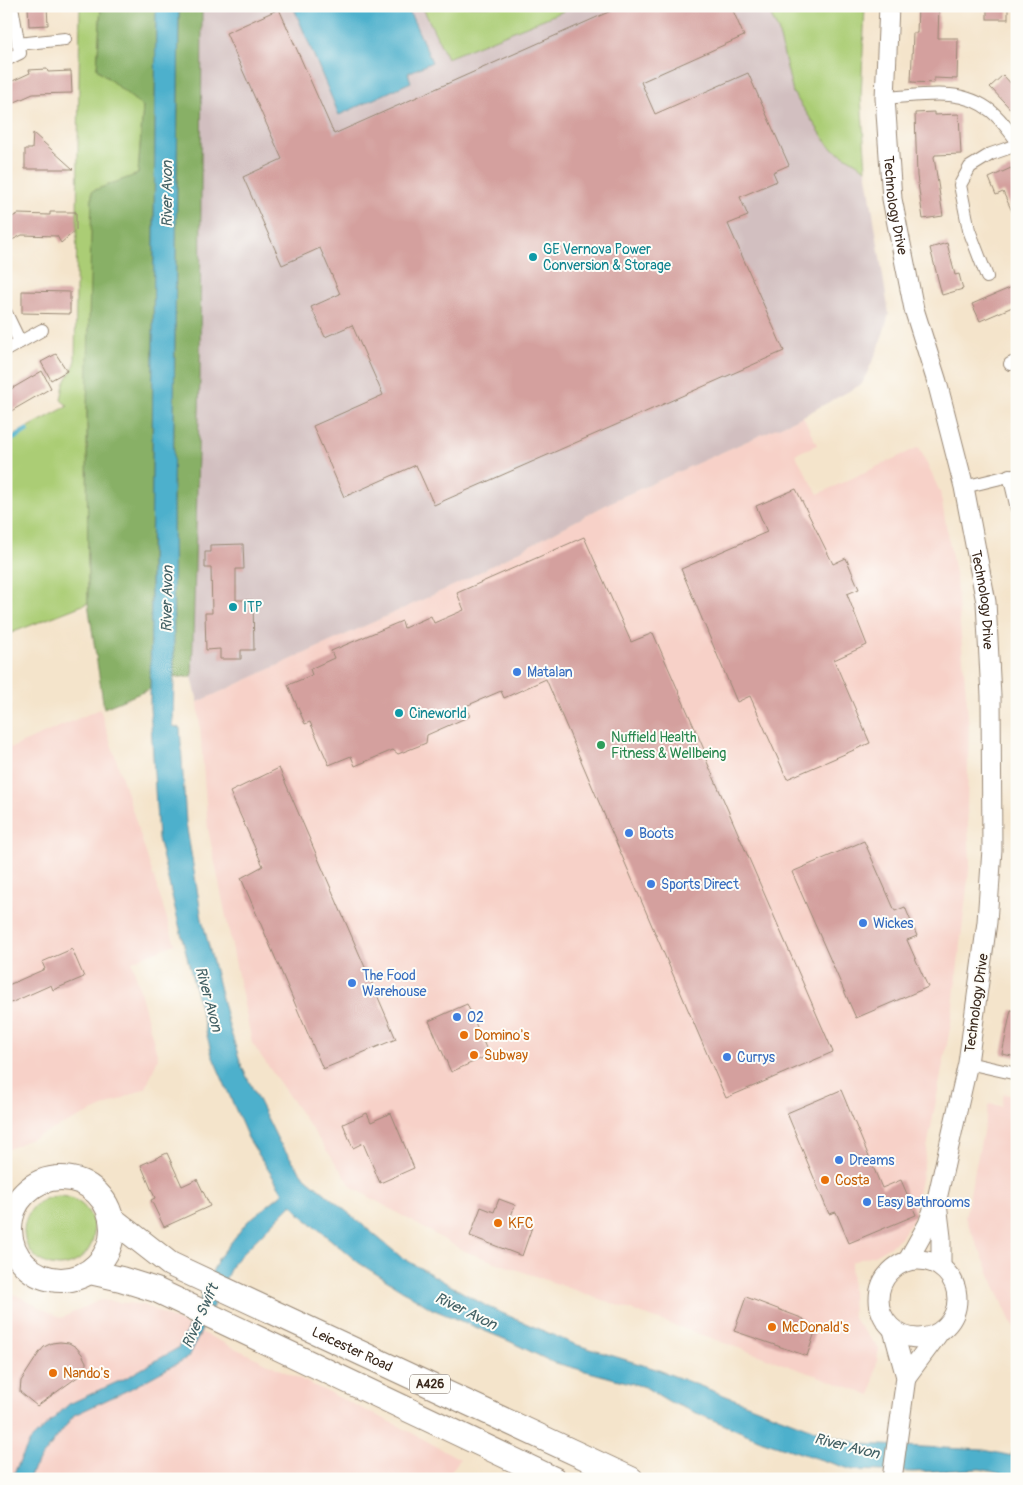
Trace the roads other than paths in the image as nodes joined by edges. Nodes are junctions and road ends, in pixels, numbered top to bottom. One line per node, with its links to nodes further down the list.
1 (12, 6): 4 (street)
2 (889, 6): 6 (street, Technology Drive)
3 (65, 39): 4 (street)
4 (18, 44): 5 (street)
5 (6, 60)
6 (885, 98): 7 (street); 14 (street, Technology Drive)
7 (1017, 143): 8 (street)
8 (987, 277)
9 (6, 313): 11 (street)
10 (42, 330): 11 (street)
11 (20, 342): 12 (street)
12 (6, 350)
13 (1013, 474): 14 (street); 15 (street)
14 (964, 486): 16 (street, Technology Drive)
15 (1017, 509)
16 (968, 1063): 17 (street); 19 (street, Technology Drive)
17 (1017, 1074)
18 (15, 1191): 20 (highway); 21 (highway)
19 (937, 1199): 22 (street, Technology Drive); 23 (street, Technology Drive)
20 (111, 1218): 24 (highway); 30 (highway, Leicester Road / A426)
21 (11, 1251): 24 (highway)
22 (908, 1260): 23 (street); 25 (street)
23 (941, 1267): 26 (street)
24 (90, 1272): 28 (highway, A426)
25 (893, 1330): 26 (street); 27 (street)
26 (938, 1334): 27 (street)
27 (906, 1377): 31 (street)
28 (523, 1473): 29 (highway, A426)
29 (554, 1479)
30 (631, 1479)
31 (892, 1479)

